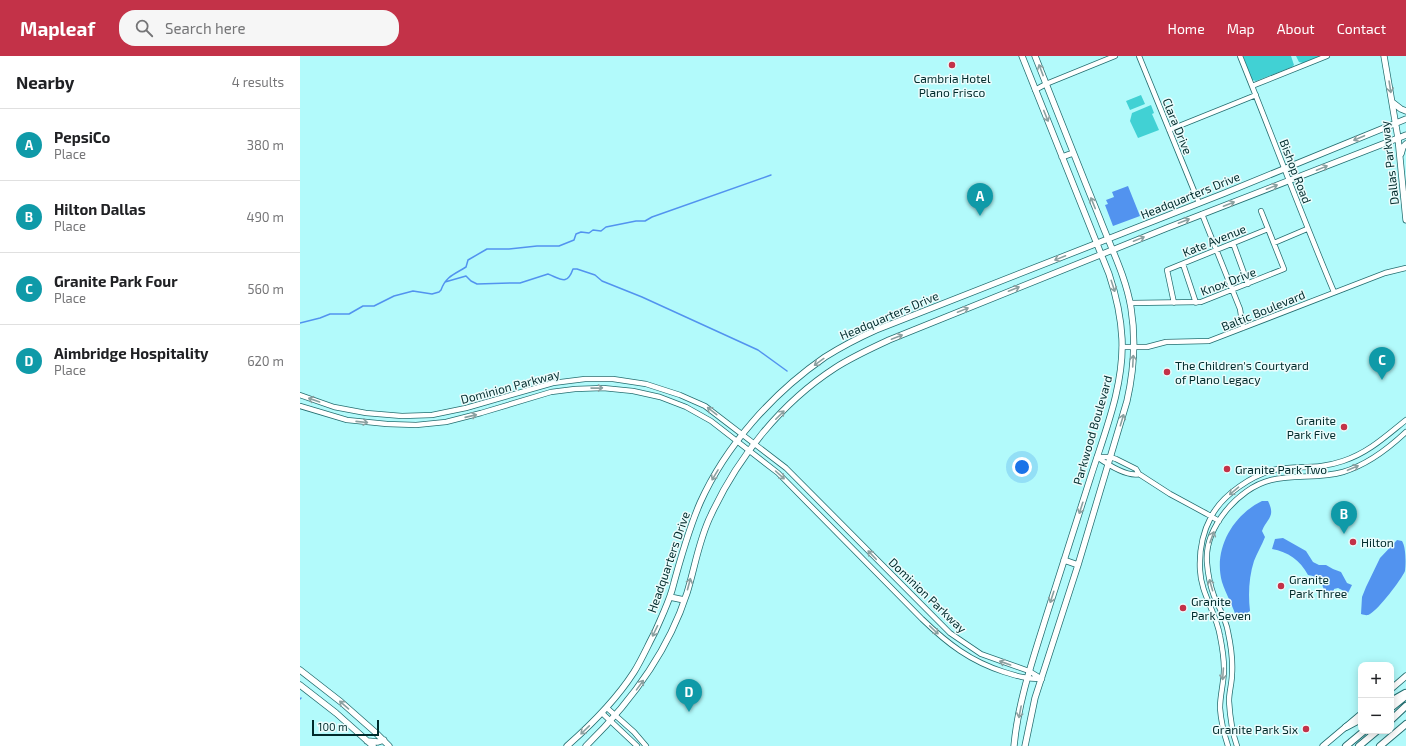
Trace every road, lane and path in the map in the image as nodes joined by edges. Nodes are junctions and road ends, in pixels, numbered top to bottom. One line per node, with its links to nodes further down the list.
1 (1022, 56): 9 (main road, Parkwood Boulevard)
2 (1035, 56): 10 (main road, Parkwood Boulevard, one-way to 2)
3 (1115, 56): 8 (street)
4 (1139, 56): 18 (street, Clara Drive)
5 (1240, 56): 11 (street, Bishop Road)
6 (1327, 56): 11 (street)
7 (1384, 56): 14 (main road, Dallas Parkway, one-way to 14)
8 (1104, 58): 10 (street)
9 (1033, 84): 10 (street); 12 (main road, Parkwood Boulevard)
10 (1046, 84): 12 (street); 21 (main road, Parkwood Boulevard)
11 (1252, 86): 13 (street, Bishop Road)
12 (1035, 90): 23 (main road, Parkwood Boulevard, one-way to 23)
13 (1256, 95): 18 (street); 24 (street, Bishop Road)
14 (1392, 102): 15 (main road); 17 (main road, Dallas Parkway)
15 (1404, 110)
16 (1404, 119): 17 (main road, Headquarters Drive)
17 (1395, 123): 19 (main road, Dallas Parkway); 24 (main road, Headquarters Drive, one-way to 24)
18 (1169, 130): 26 (street, Clara Drive)
19 (1402, 136): 22 (main road, Dallas Parkway); 25 (main road, Headquarters Drive, one-way to 19)
20 (1405, 144): 22 (main road)
21 (1074, 153): 23 (main road); 32 (main road, Parkwood Boulevard, one-way to 21)
22 (1400, 156): 29 (main road, Dallas Parkway)
23 (1062, 158): 35 (main road, Parkwood Boulevard)
24 (1285, 168): 25 (street, Bishop Road); 26 (main road, Headquarters Drive)
25 (1290, 180): 28 (main road, Headquarters Drive, one-way to 25); 31 (street, Bishop Road)
26 (1198, 203): 28 (main road); 32 (main road, Headquarters Drive)
27 (1261, 211): 30 (street)
28 (1202, 214): 36 (main road, Headquarters Drive, one-way to 28); 37 (street)
29 (1406, 220)
30 (1268, 229): 33 (street, Kate Avenue); 34 (street)
31 (1307, 229): 34 (street); 43 (street, Bishop Road)
32 (1108, 239): 35 (main road, Headquarters Drive); 36 (main road, Parkwood Boulevard)
33 (1233, 243): 37 (street, Kate Avenue); 41 (street)
34 (1274, 243): 41 (street, Knox Drive)
35 (1096, 244): 38 (main road, Parkwood Boulevard); 60 (main road, Headquarters Drive, one-way to 60)
36 (1112, 250): 38 (main road, Headquarters Drive); 44 (main road, Parkwood Boulevard)
37 (1217, 250): 39 (street, Kate Avenue); 42 (street)
38 (1101, 255): 48 (main road, Parkwood Boulevard, one-way to 48); 63 (main road, Headquarters Drive, one-way to 38)
39 (1183, 264): 45 (street, Kate Avenue); 46 (street)
40 (1406, 268): 43 (street, Baltic Boulevard)
41 (1248, 284): 42 (street, Knox Drive)
42 (1233, 290): 46 (street, Knox Drive); 47 (street)
43 (1334, 292): 47 (street, Baltic Boulevard)
44 (1130, 303): 45 (street, Knox Drive); 49 (main road, Parkwood Boulevard)
45 (1174, 303): 46 (street, Knox Drive)
46 (1196, 303)
47 (1243, 328): 49 (street, Baltic Boulevard)
48 (1122, 347): 49 (street, Baltic Boulevard); 66 (main road, Parkwood Boulevard)
49 (1134, 347): 67 (main road, Parkwood Boulevard, one-way to 49)
50 (522, 391): 52 (street); 56 (street, Dominion Parkway); 60 (street, Dominion Parkway, one-way to 50)
51 (300, 395): 53 (street, Dominion Parkway, one-way to 51)
52 (525, 400): 58 (street, Dominion Parkway, one-way to 52); 62 (street, Dominion Parkway, one-way to 62)
53 (328, 405): 55 (street); 56 (street, Dominion Parkway)
54 (300, 406): 55 (street, Dominion Parkway)
55 (324, 413): 58 (street, Dominion Parkway, one-way to 58)
56 (432, 415): 58 (street)
57 (1406, 420): 61 (street)
58 (433, 423)
59 (1406, 432): 64 (street)
60 (743, 435): 62 (main road, Headquarters Drive); 63 (street, Dominion Parkway)
61 (1384, 439): 64 (street); 69 (street)
62 (737, 442): 65 (street, Dominion Parkway); 80 (main road, Headquarters Drive, one-way to 80)
63 (754, 444): 65 (main road, Headquarters Drive); 74 (street, Dominion Parkway)
64 (1390, 446): 72 (street, one-way to 64)
65 (749, 451): 76 (street, Dominion Parkway, one-way to 76); 81 (main road, Headquarters Drive, one-way to 65)
66 (1097, 457): 67 (street); 68 (street); 78 (main road, Parkwood Boulevard, one-way to 78)
67 (1110, 457): 68 (main road, Parkwood Boulevard); 71 (street)
68 (1108, 465): 71 (street); 79 (main road, Parkwood Boulevard)
69 (1330, 465): 70 (street); 72 (street)
70 (1268, 472): 73 (street); 75 (street, one-way to 75)
71 (1139, 474): 75 (street)
72 (1332, 474): 73 (street)
73 (1270, 480): 77 (street)
74 (830, 511): 76 (street); 84 (street, Dominion Parkway, one-way to 74)
75 (1211, 516): 77 (street); 83 (street)
76 (823, 518): 85 (street, Dominion Parkway, one-way to 85)
77 (1219, 521): 82 (street, one-way to 77)
78 (1064, 560): 79 (main road); 87 (main road, Parkwood Boulevard, one-way to 87)
79 (1078, 565): 90 (main road, Parkwood Boulevard)
80 (670, 597): 81 (main road); 97 (main road, Headquarters Drive, one-way to 97)
81 (684, 600): 100 (main road, Headquarters Drive, one-way to 81)
82 (1229, 635): 83 (street); 109 (street)
83 (1220, 636): 110 (street, one-way to 110)
84 (965, 644): 85 (street); 87 (street, Dominion Parkway, one-way to 84)
85 (959, 651): 89 (street, Dominion Parkway)
86 (300, 670): 111 (main road, one-way to 86)
87 (1029, 671): 89 (main road, Parkwood Boulevard); 90 (street, Dominion Parkway)
88 (1406, 676): 92 (main road)
89 (1026, 679): 90 (street, Dominion Parkway); 119 (main road, Parkwood Boulevard, one-way to 119)
90 (1042, 679): 120 (main road, Parkwood Boulevard)
91 (300, 684): 112 (main road)
92 (1394, 686)
93 (1406, 692): 95 (highway)
94 (1406, 696): 96 (highway)
95 (1394, 699)
96 (1394, 706)
97 (607, 708): 99 (main road, Headquarters Drive); 100 (street)
98 (1405, 708): 102 (highway)
99 (602, 713): 103 (street); 115 (main road, Headquarters Drive, one-way to 115)
100 (616, 715): 103 (main road, Headquarters Drive); 118 (street)
101 (1358, 717): 106 (main road)
102 (1394, 717)
103 (611, 721): 116 (main road, Headquarters Drive); 117 (street)
104 (1358, 721): 106 (highway)
105 (1406, 724): 126 (highway)
106 (1346, 727): 123 (main road)
107 (1360, 734): 124 (highway)
108 (1373, 734): 125 (highway)
109 (1234, 737): 110 (street); 122 (street)
110 (1226, 739): 121 (street)
111 (384, 740): 112 (main road); 114 (main road)
112 (367, 741): 113 (main road)
113 (373, 746)
114 (389, 746)
115 (567, 746)
116 (586, 746)
117 (637, 746)
118 (646, 746)
119 (1014, 746)
120 (1025, 746)
121 (1228, 746)
122 (1237, 746)
123 (1323, 746)
124 (1346, 746)
125 (1359, 746)
126 (1380, 746)

